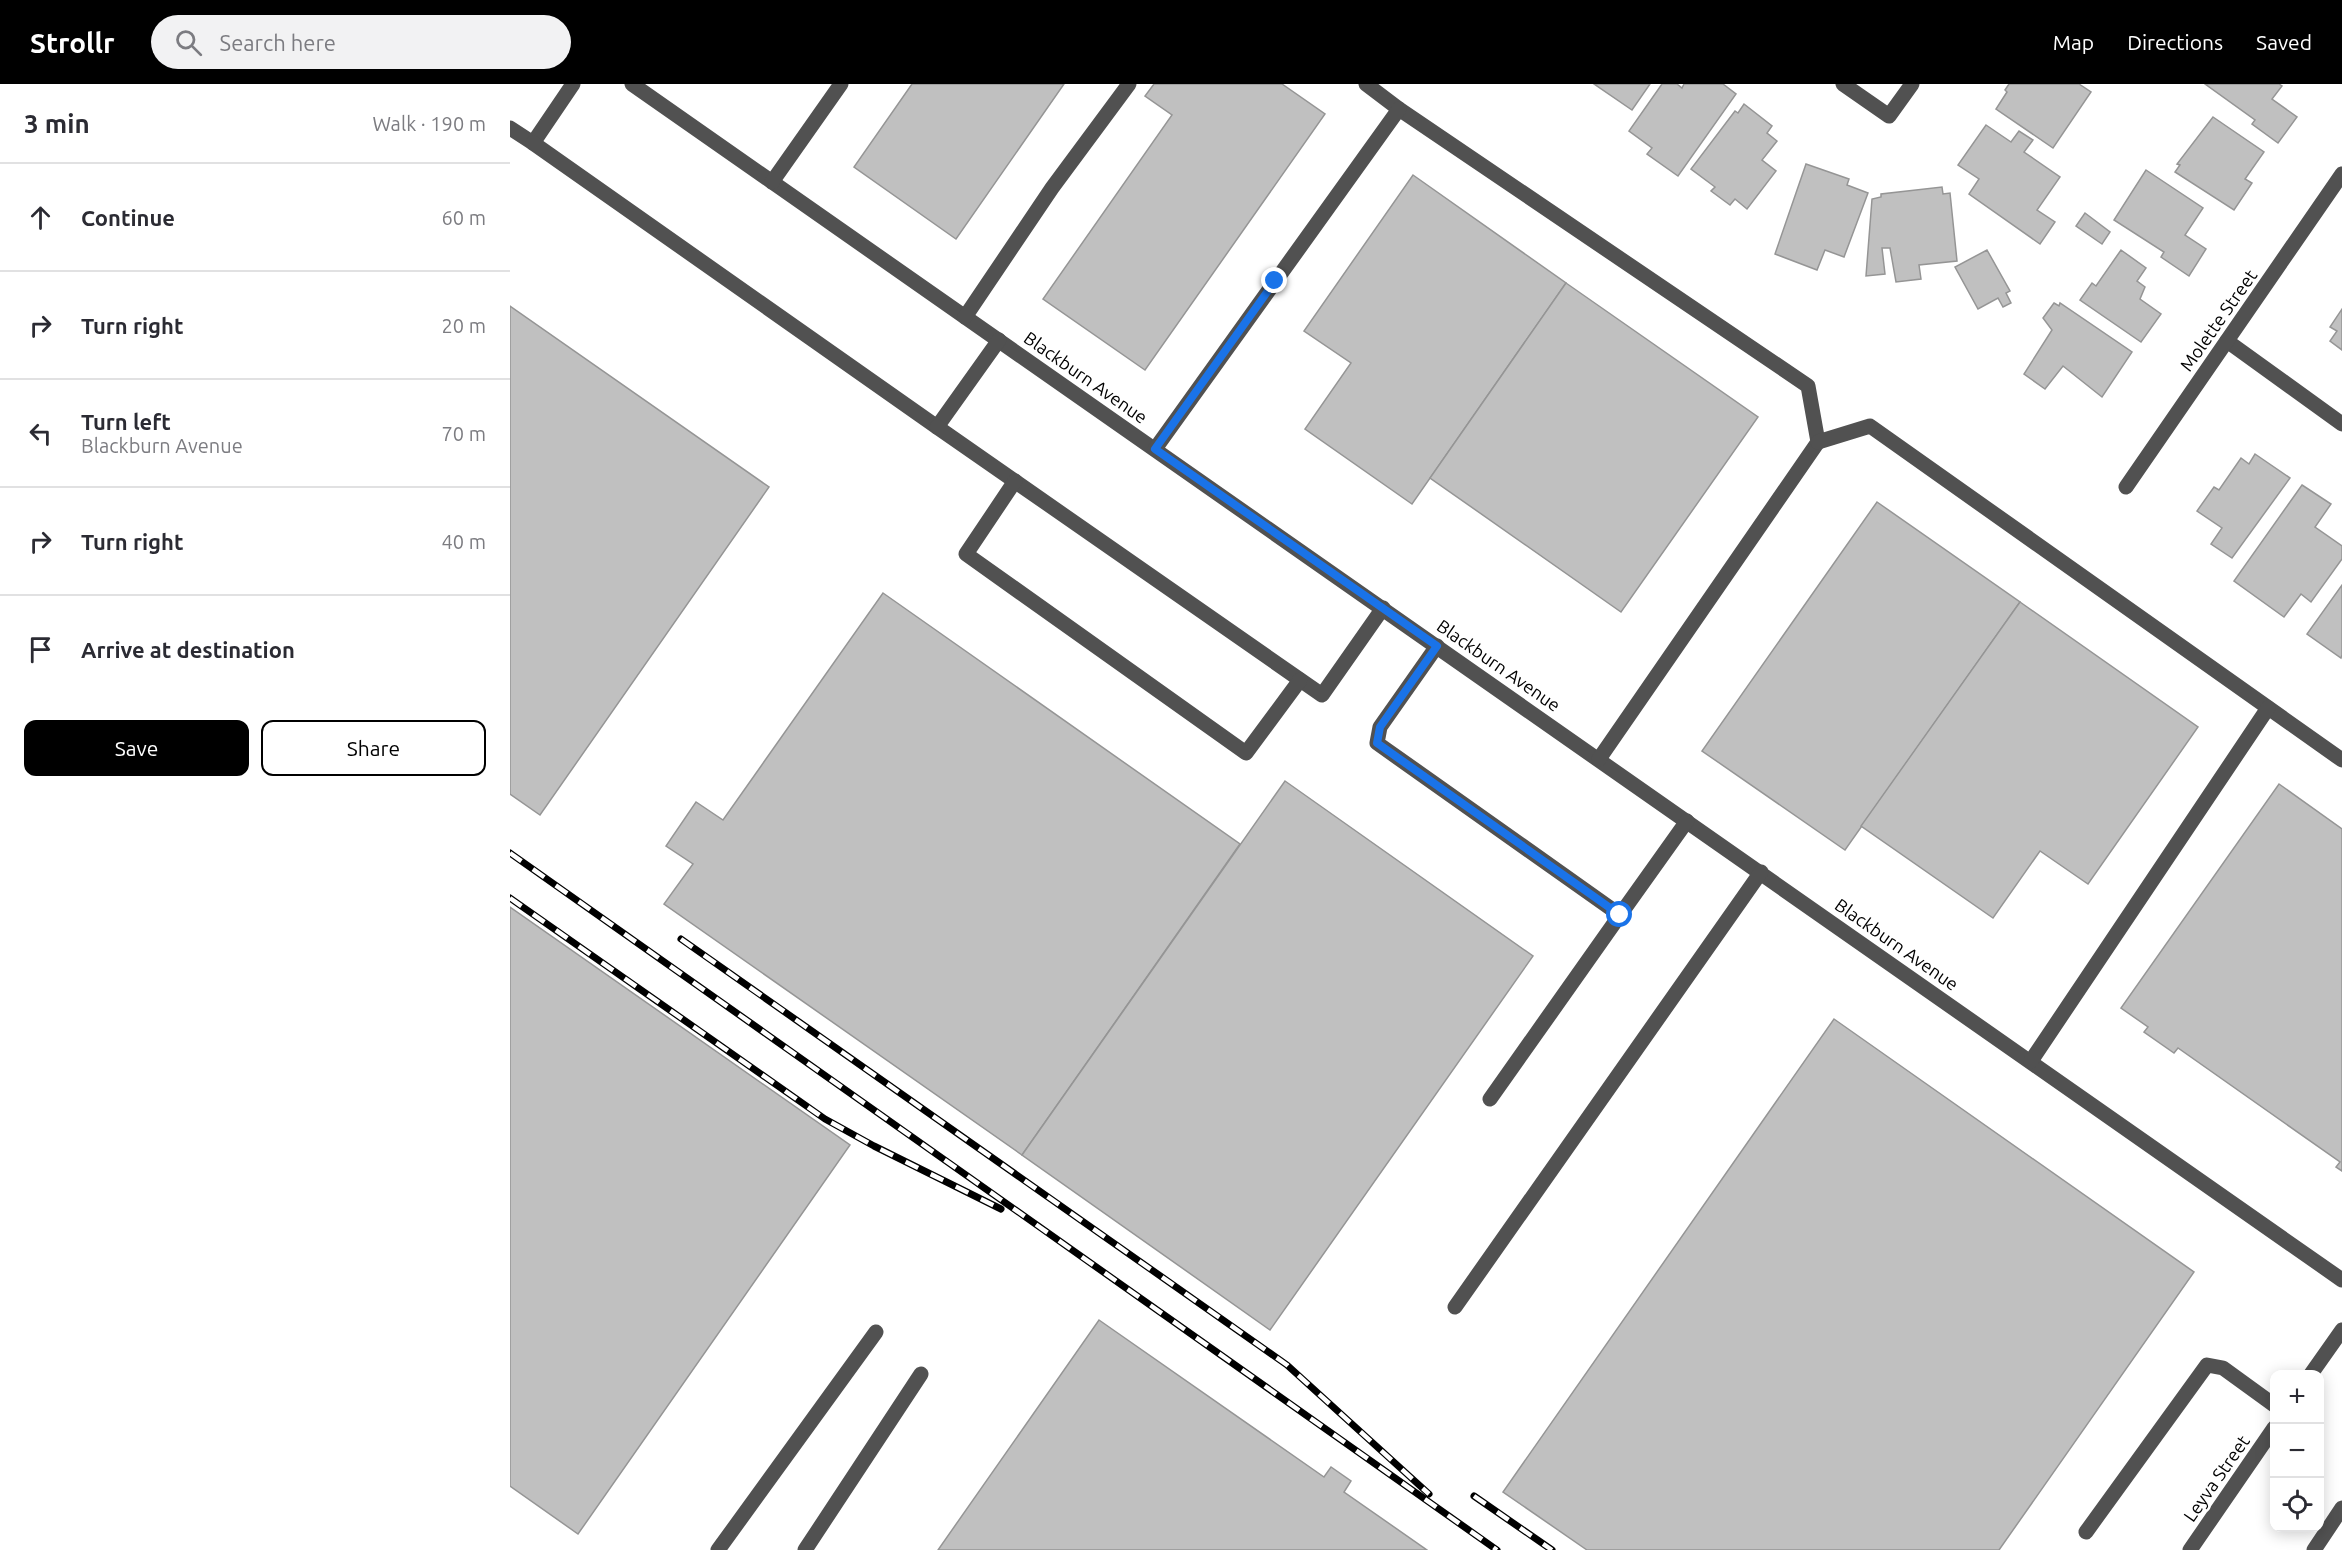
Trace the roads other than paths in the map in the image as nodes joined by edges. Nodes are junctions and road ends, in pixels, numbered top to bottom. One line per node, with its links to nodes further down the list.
1 (573, 84): 10 (street)
2 (632, 84): 12 (street, Blackburn Avenue)
3 (841, 84): 12 (street)
4 (1130, 84): 13 (street)
5 (1366, 84): 8 (street)
6 (1843, 84): 7 (street)
7 (1912, 84)
8 (1399, 109): 18 (street); 19 (street)
9 (510, 128): 10 (street)
10 (533, 143): 17 (street)
11 (2342, 174): 15 (street, Molette Street)
12 (772, 182): 13 (street, Blackburn Avenue)
13 (965, 317): 14 (street, Blackburn Avenue)
14 (999, 340): 17 (street); 19 (street, Blackburn Avenue)
15 (2227, 341): 16 (street); 21 (street, Molette Street)
16 (2342, 424)
17 (937, 427): 20 (street)
18 (1818, 442): 25 (street); 26 (street)
19 (1155, 449): 22 (street, Blackburn Avenue)
20 (1015, 481): 24 (street); 24 (street)
21 (2126, 487)
22 (1383, 608): 23 (street, Blackburn Avenue); 24 (street)
23 (1437, 646): 26 (street, Blackburn Avenue); 30 (street)
24 (1300, 680)
25 (2268, 708): 27 (street); 31 (street)
26 (1599, 759): 28 (street, Blackburn Avenue)
27 (2342, 760)
28 (1687, 821): 29 (street, Blackburn Avenue); 30 (street)
29 (1761, 872): 31 (street, Blackburn Avenue); 34 (street)
30 (1620, 915): 32 (street)
31 (2031, 1061): 33 (street, Blackburn Avenue)
32 (1490, 1099)
33 (2342, 1280)
34 (1455, 1307)
35 (2342, 1330): 37 (street)
36 (876, 1332): 43 (street)
37 (2314, 1370)
38 (921, 1374): 44 (street)
39 (2270, 1402): 42 (street)
40 (2270, 1434): 45 (street, Leyva Street)
41 (2342, 1508): 46 (street)
42 (2086, 1532)
43 (718, 1550)
44 (805, 1550)
45 (2190, 1550)
46 (2314, 1550)

